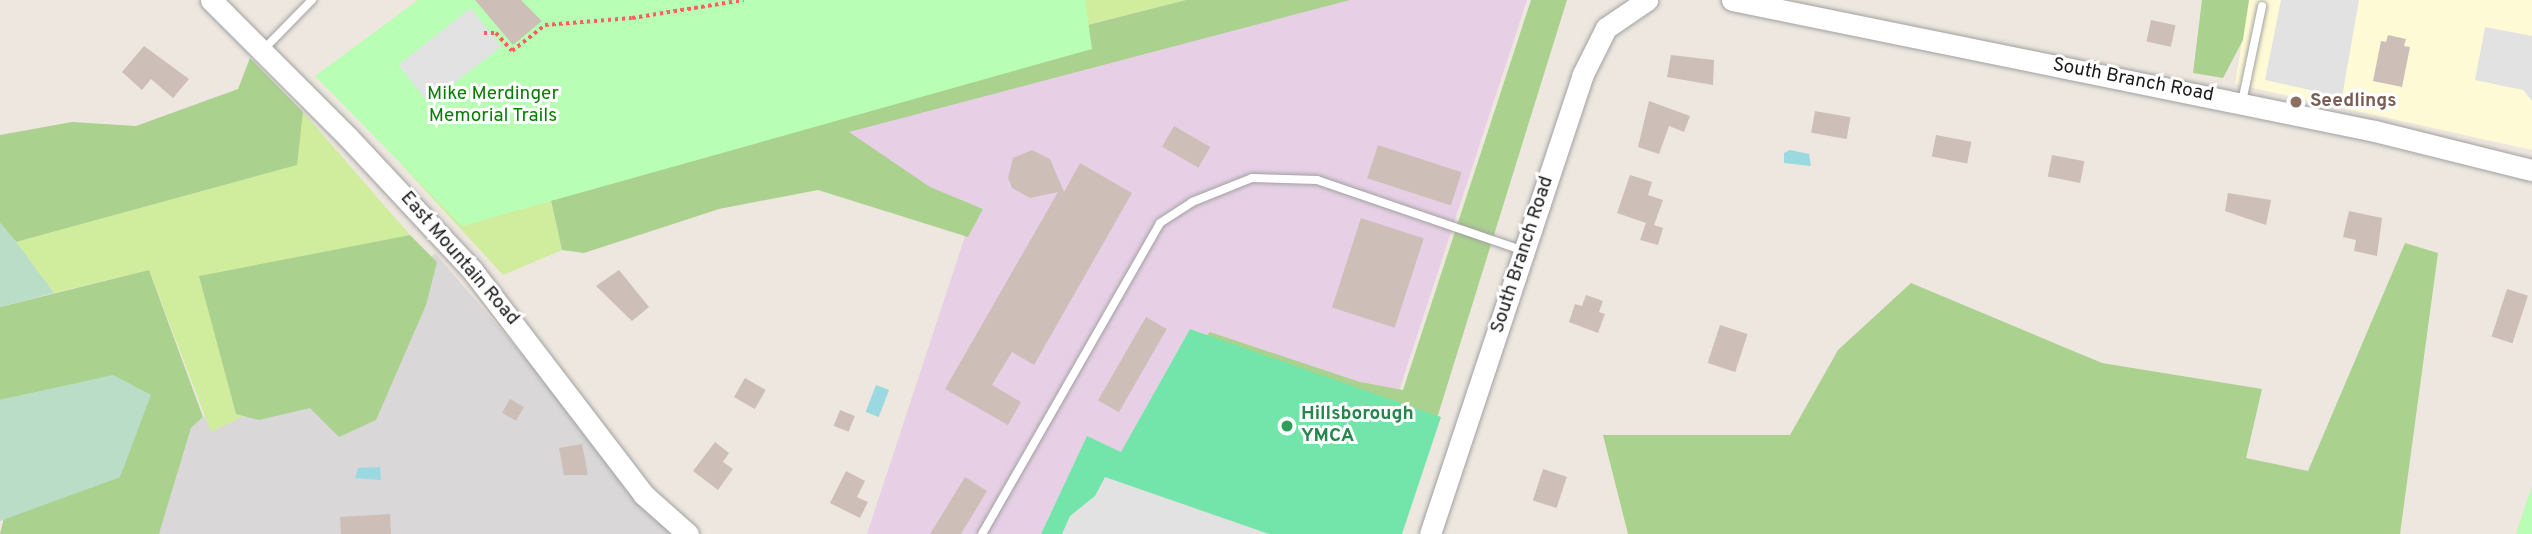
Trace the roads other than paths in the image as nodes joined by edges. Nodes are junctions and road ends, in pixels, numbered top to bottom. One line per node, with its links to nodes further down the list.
1 (211, 0): 6 (street, East Mountain Road)
2 (312, 0): 6 (lane)
3 (1647, 0): 9 (street, South Branch Road)
4 (1732, 0): 7 (street, South Branch Road)
5 (2262, 6): 7 (lane)
6 (263, 50): 10 (street, East Mountain Road)
7 (2242, 103): 8 (street, South Branch Road)
8 (2532, 170)
9 (1524, 251): 11 (lane); 12 (street, South Branch Road)
10 (688, 534)
11 (982, 534)
12 (1430, 534)

